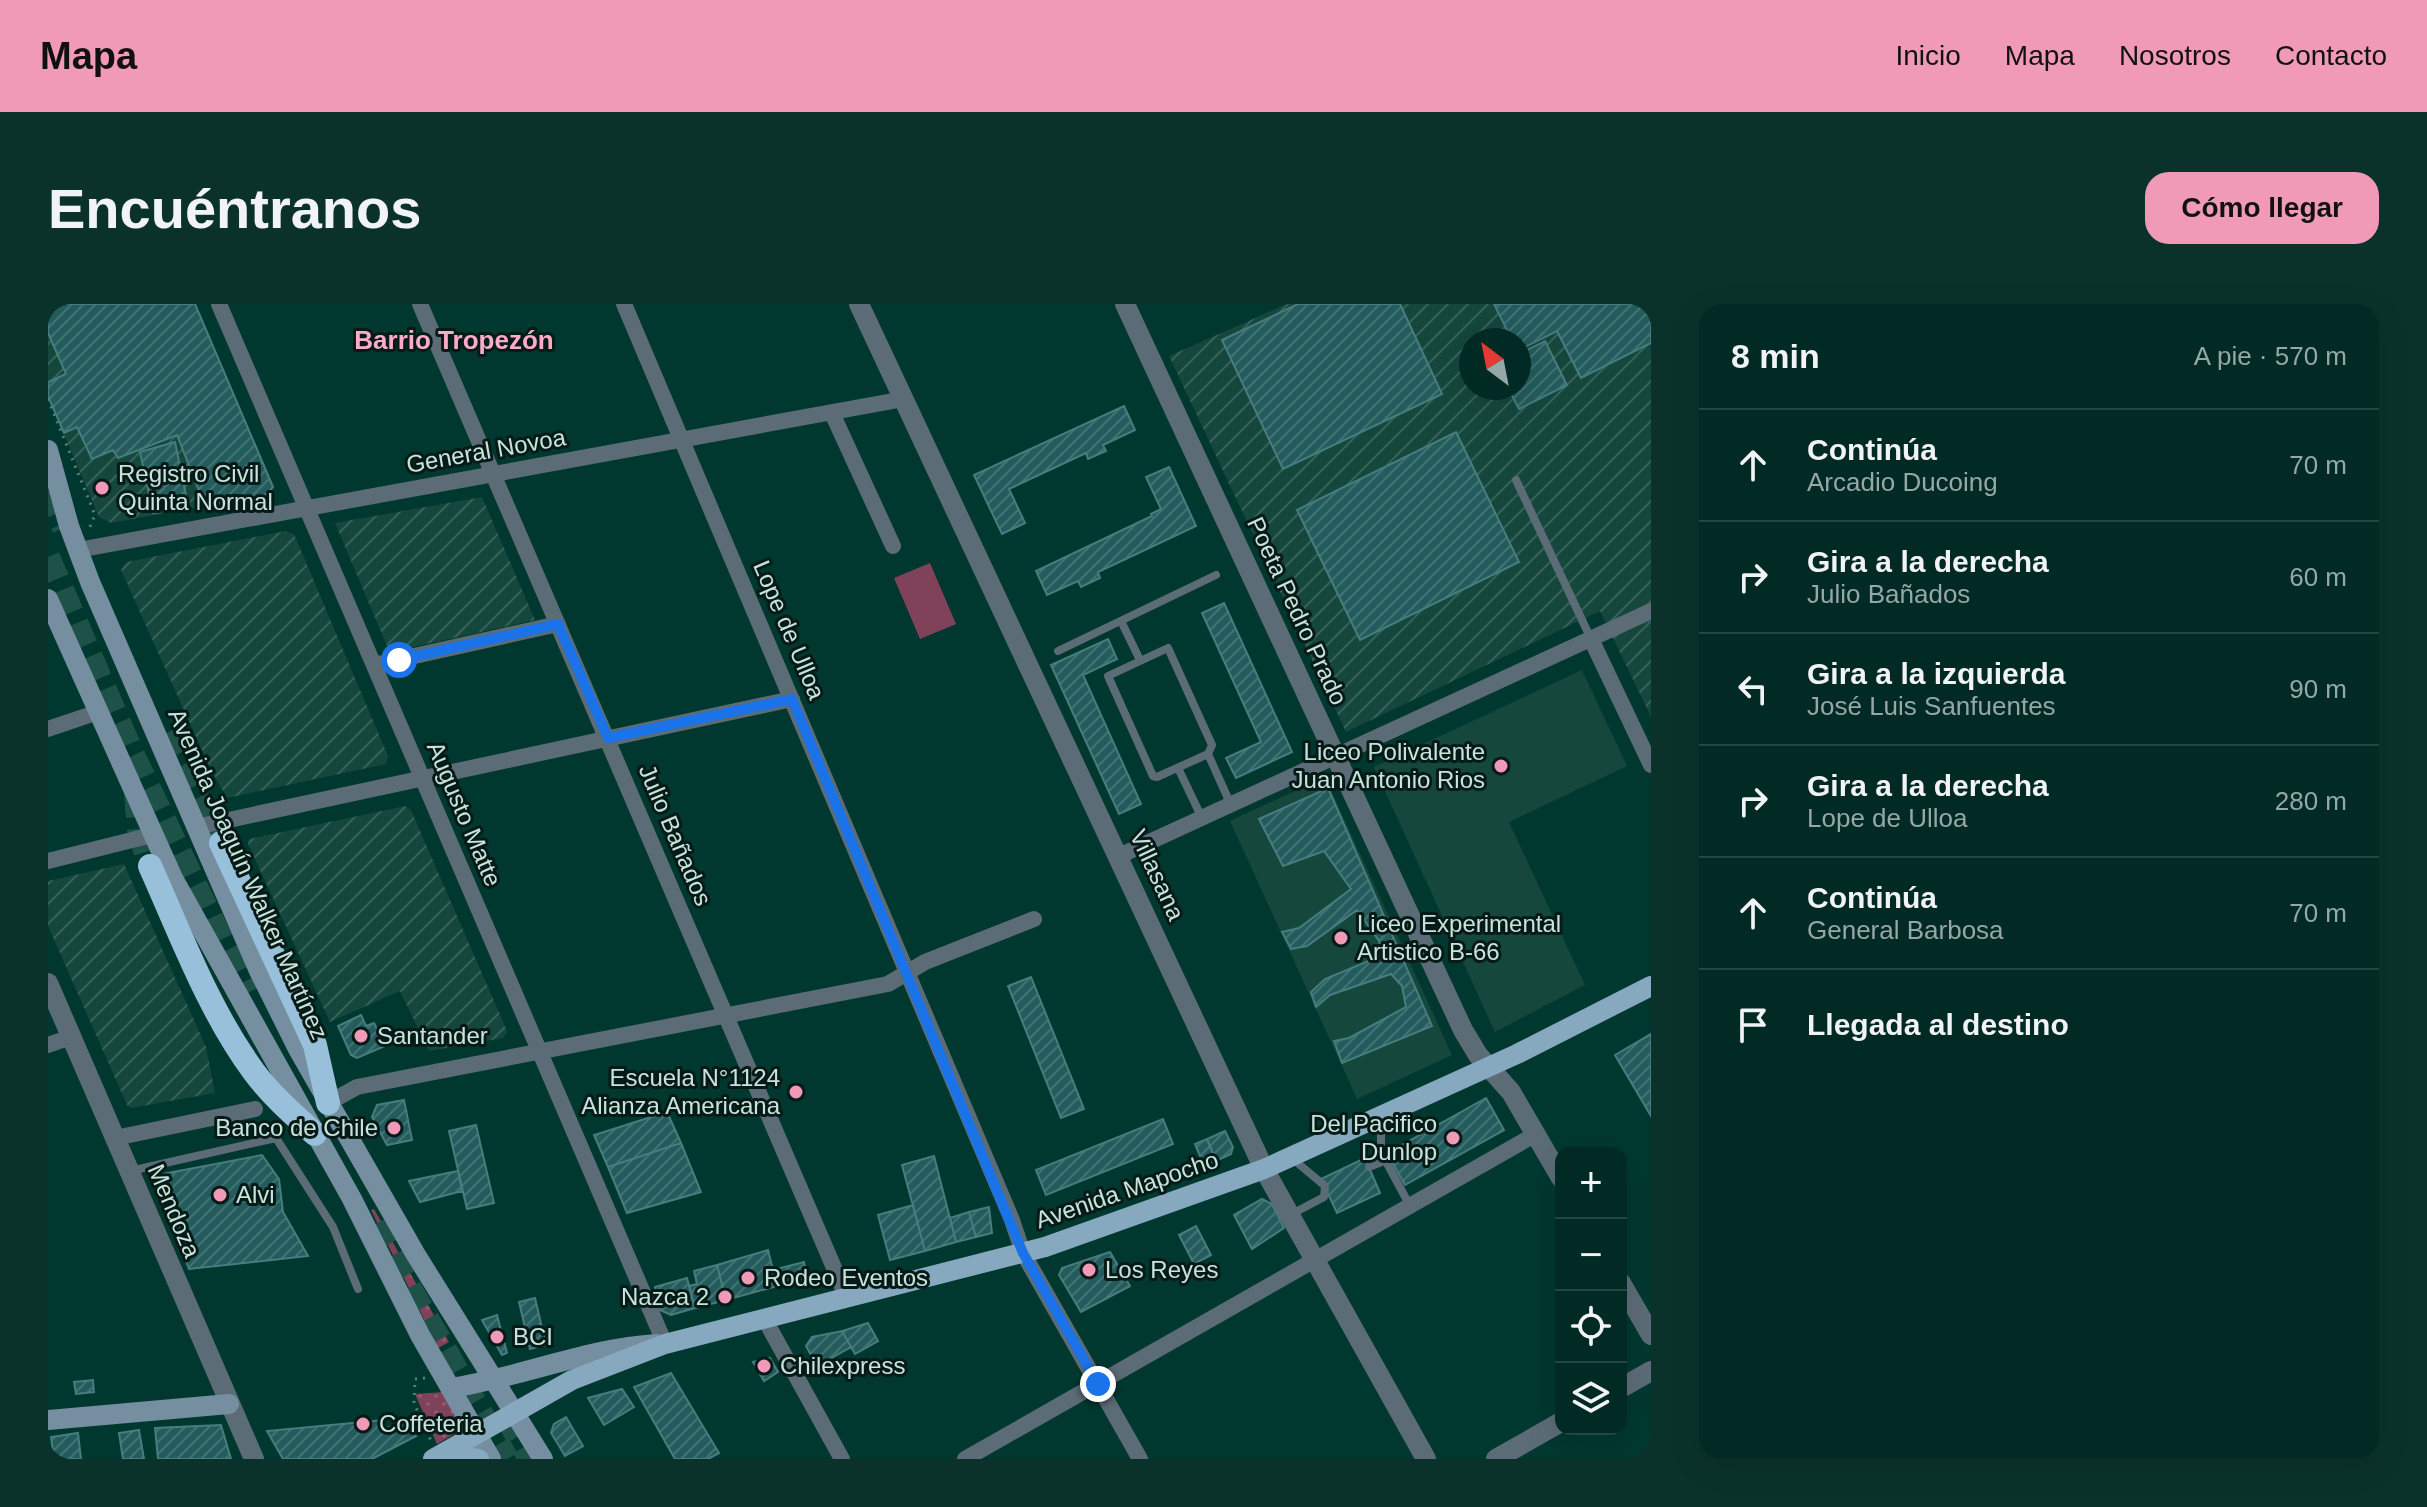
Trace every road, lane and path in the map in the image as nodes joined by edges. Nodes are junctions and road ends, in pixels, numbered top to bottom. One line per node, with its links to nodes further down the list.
1 (219, 304): 13 (street, Augusto Matte)
2 (420, 304): 11 (street, Julio Bañados)
3 (624, 304): 9 (street, Lope de Ulloa)
4 (859, 304): 7 (street, Villasana)
5 (1125, 304): 30 (street, Poeta Pedro Prado)
6 (48, 399): 15 (path)
7 (904, 399): 8 (street, General Novoa); 39 (street, Villasana)
8 (832, 413): 9 (street, General Novoa); 14 (street)
9 (682, 440): 11 (street, General Novoa); 25 (street, Lope de Ulloa)
10 (48, 450): 15 (main road, Avenida Joaquín Walker Martínez)
11 (493, 474): 13 (street, General Novoa); 20 (street, Julio Bañados)
12 (1516, 480): 21 (lane)
13 (307, 508): 15 (street, General Novoa); 24 (street, Augusto Matte)
14 (893, 546)
15 (84, 548): 36 (main road, Avenida Joaquín Walker Martínez)
16 (1216, 575): 19 (lane)
17 (48, 599): 26 (main road)
18 (1651, 611): 21 (street)
19 (1121, 621): 22 (lane); 23 (lane)
20 (558, 624): 24 (street); 28 (street, Julio Bañados)
21 (1591, 639): 30 (street); 31 (street)
22 (1058, 651)
23 (1139, 658): 29 (lane); 32 (lane)
24 (374, 665): 33 (street, Augusto Matte)
25 (792, 699): 28 (street); 43 (street, Lope de Ulloa)
26 (98, 712): 27 (street); 37 (main road)
27 (48, 729)
28 (608, 738): 33 (street); 46 (street, Julio Bañados)
29 (1208, 754): 32 (lane); 34 (lane)
30 (1336, 757): 34 (street); 50 (street, Poeta Pedro Prado)
31 (1651, 765)
32 (1178, 768): 35 (lane)
33 (423, 778): 36 (street); 49 (street, Augusto Matte)
34 (1231, 805): 35 (street)
35 (1202, 819): 39 (street)
36 (196, 827): 51 (main road, Avenida Joaquín Walker Martínez)
37 (152, 835): 40 (street); 54 (main road)
38 (221, 843): 51 (highway)
39 (1119, 856): 61 (street, Villasana)
40 (48, 861)
41 (150, 866): 54 (highway)
42 (1034, 919): 43 (street)
43 (908, 974): 46 (street); 65 (street, Lope de Ulloa)
44 (48, 983): 47 (street, Mendoza)
45 (1651, 986): 50 (main road, Avenida Mapocho)
46 (727, 1016): 49 (street); 69 (street, Julio Bañados)
47 (71, 1037): 48 (street); 56 (street, Mendoza)
48 (48, 1045)
49 (538, 1052): 51 (street); 72 (street, Augusto Matte)
50 (1489, 1067): 53 (main road, Avenida Mapocho); 55 (street, Poeta Pedro Prado)
51 (328, 1103): 74 (main road, Avenida Joaquín Walker Martínez)
52 (255, 1109): 56 (street)
53 (1382, 1117): 57 (main road, Avenida Mapocho); 58 (lane)
54 (315, 1134): 75 (main road)
55 (1536, 1134): 60 (street, Poeta Pedro Prado); 63 (street)
56 (115, 1138): 62 (street, Mendoza)
57 (1290, 1157): 61 (main road, Avenida Mapocho); 64 (lane)
58 (1384, 1161): 59 (lane); 63 (lane)
59 (1369, 1167)
60 (1555, 1167)
61 (1264, 1169): 64 (street, Villasana); 65 (main road, Avenida Mapocho)
62 (129, 1171): 67 (lane); 78 (street, Mendoza)
63 (1410, 1206): 66 (street)
64 (1289, 1215): 66 (street, Villasana)
65 (1023, 1253): 69 (main road, Avenida Mapocho); 76 (street, Lope de Ulloa)
66 (1314, 1262): 76 (street); 91 (street, Villasana)
67 (358, 1289)
68 (1626, 1291): 71 (street)
69 (847, 1298): 70 (main road, Avenida Mapocho)
70 (764, 1318): 72 (main road, Avenida Mapocho); 88 (street)
71 (1651, 1335)
72 (665, 1344): 74 (main road, Avenida Mapocho); 79 (main road)
73 (1651, 1371): 77 (street)
74 (496, 1381): 75 (main road, Avenida Mapocho); 79 (main road, Avenida Joaquín Walker Martínez)
75 (446, 1382): 82 (main road); 83 (path)
76 (1098, 1384): 89 (street); 90 (street, Lope de Ulloa)
77 (1627, 1385)
78 (229, 1404): 80 (main road); 84 (street, Mendoza)
79 (515, 1411): 82 (main road); 87 (main road, Avenida Joaquín Walker Martínez)
80 (48, 1420)
81 (1555, 1425): 92 (street)
82 (477, 1435): 83 (main road); 86 (main road)
83 (439, 1456): 85 (main road)
84 (254, 1459)
85 (479, 1459)
86 (491, 1459)
87 (543, 1459)
88 (842, 1459)
89 (965, 1459)
90 (1140, 1459)
91 (1426, 1459)
92 (1496, 1459)

